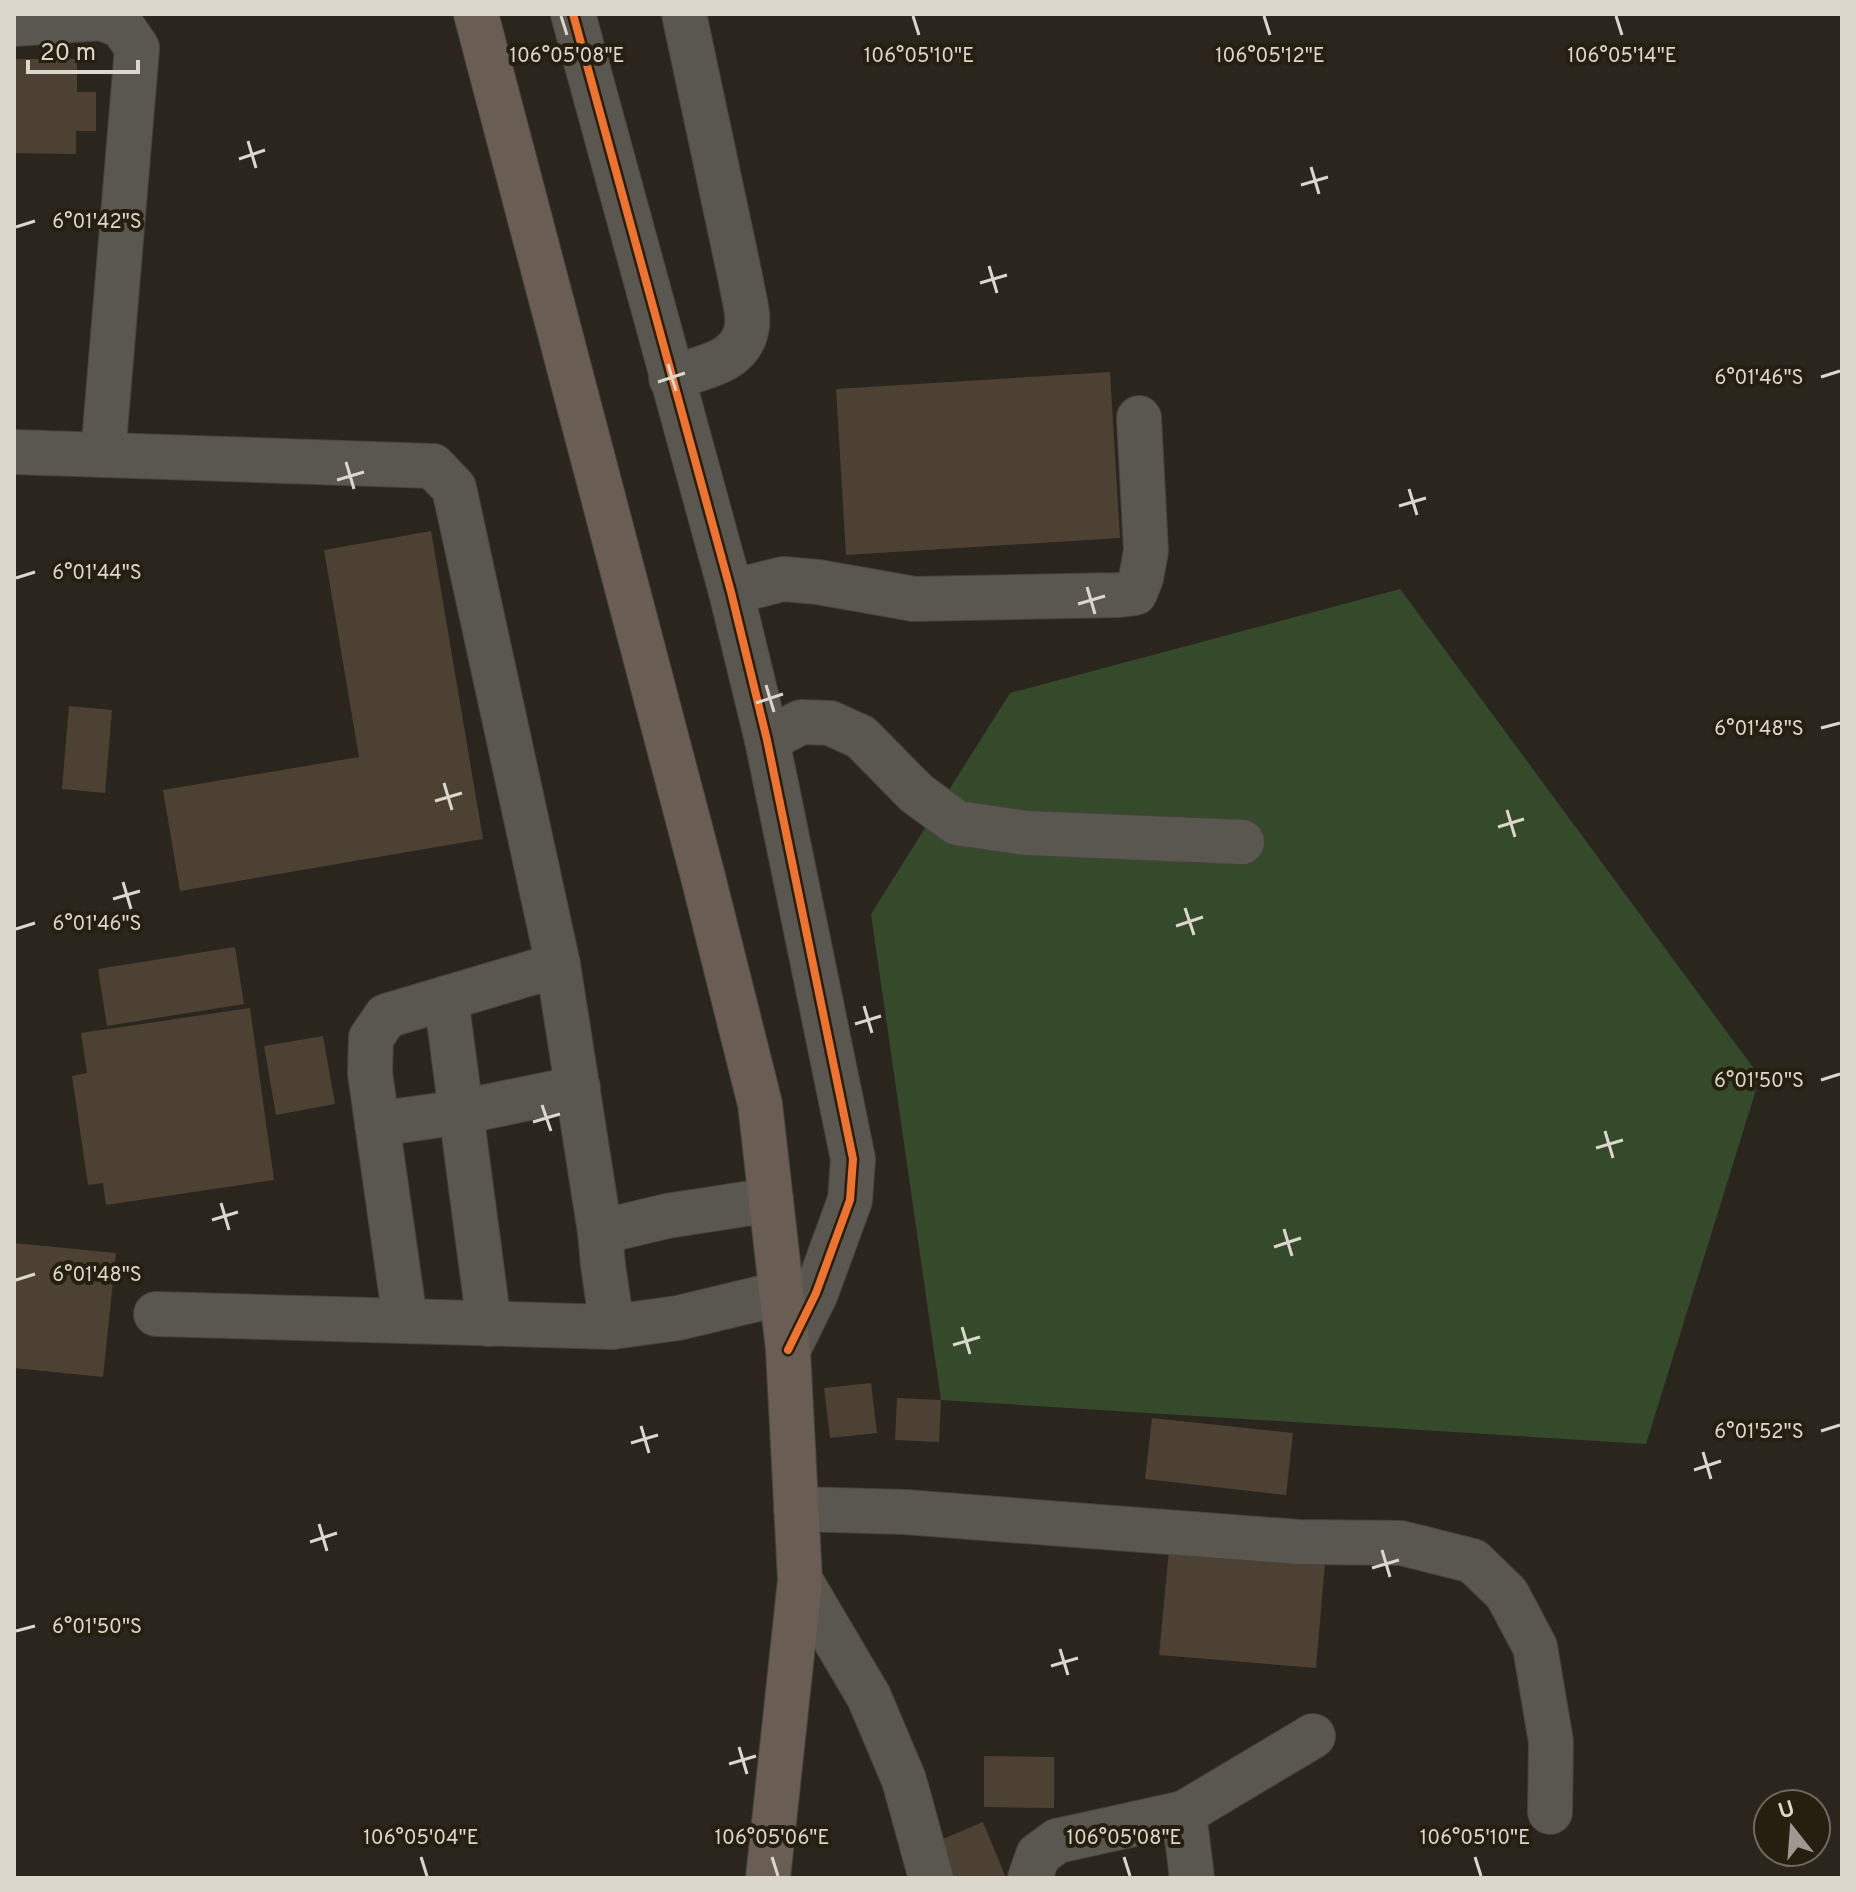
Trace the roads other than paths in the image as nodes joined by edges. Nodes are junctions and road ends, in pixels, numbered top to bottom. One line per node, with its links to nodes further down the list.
1 (476, 14): 17 (highway)
2 (573, 14): 5 (street)
3 (684, 14): 5 (street)
4 (14, 24): 8 (street)
5 (671, 378): 9 (street)
6 (1139, 418): 9 (street)
7 (14, 452): 8 (street)
8 (103, 455): 12 (street)
9 (731, 592): 10 (street)
10 (767, 740): 11 (street); 24 (street)
11 (1242, 842)
12 (558, 965): 13 (street); 14 (street)
13 (446, 998): 15 (street); 16 (street)
14 (578, 1088): 15 (street); 18 (street)
15 (461, 1112): 16 (street); 22 (street)
16 (377, 1124): 21 (street)
17 (771, 1200): 18 (street); 19 (highway)
18 (600, 1232): 23 (street)
19 (782, 1293): 23 (street); 24 (highway)
20 (156, 1314): 21 (street)
21 (405, 1320): 22 (street)
22 (489, 1324): 23 (street)
23 (612, 1327)
24 (788, 1350): 25 (highway)
25 (796, 1509): 26 (highway); 28 (street)
26 (800, 1580): 30 (highway); 31 (street)
27 (1313, 1736): 29 (street)
28 (1550, 1812)
29 (1184, 1813): 32 (street); 33 (street)
30 (768, 1878)
31 (931, 1878)
32 (1030, 1878)
33 (1192, 1878)

